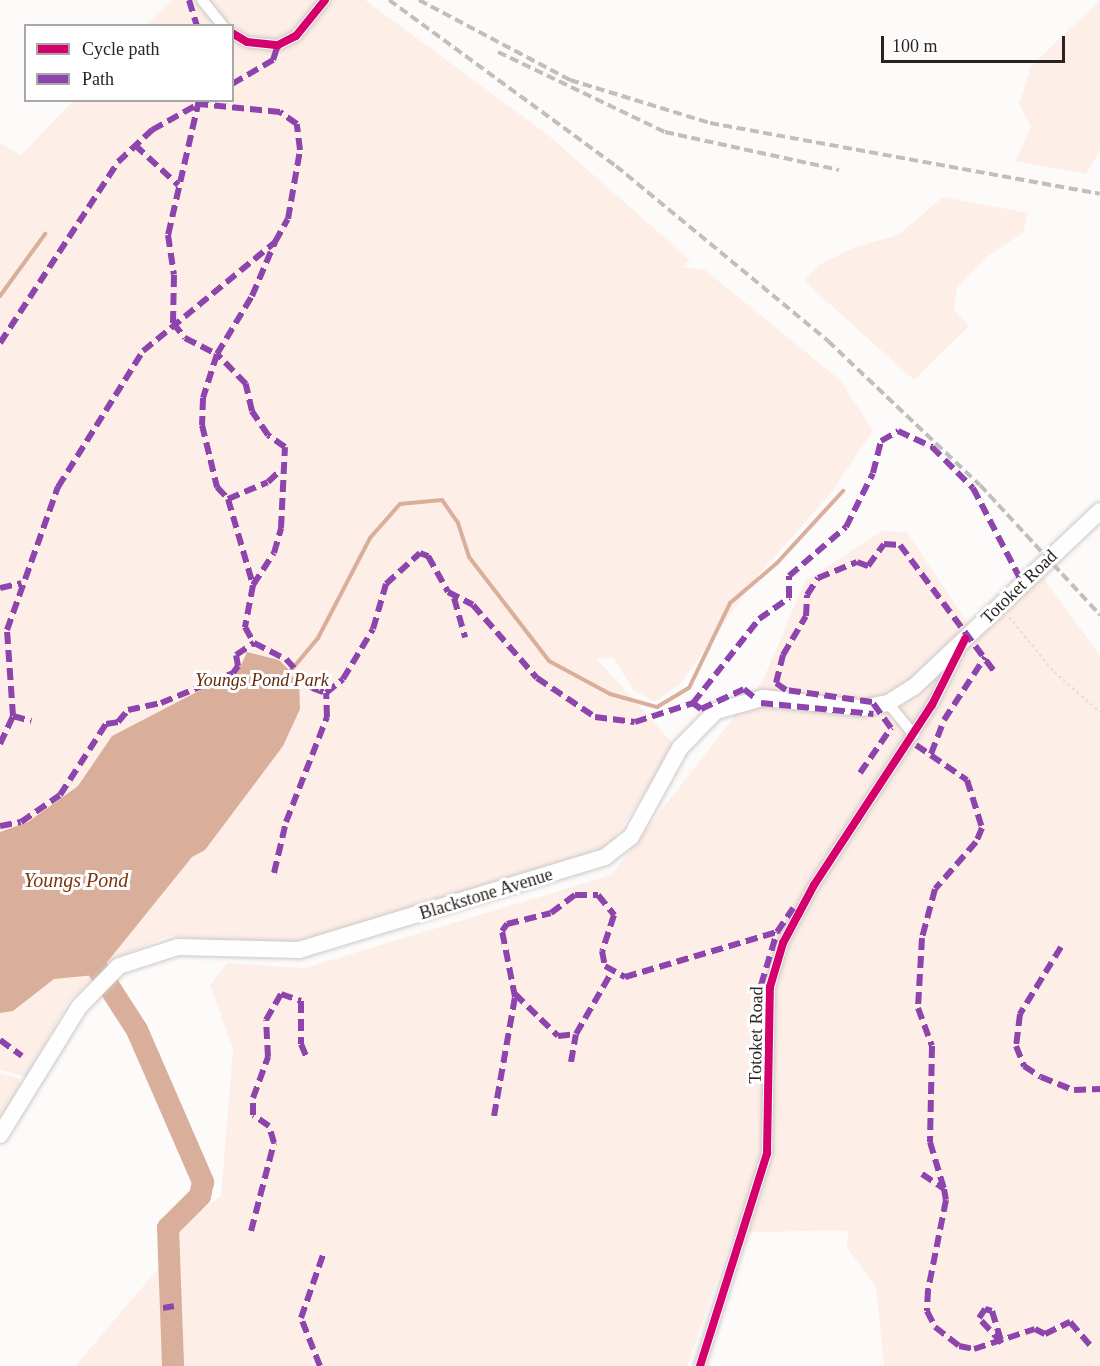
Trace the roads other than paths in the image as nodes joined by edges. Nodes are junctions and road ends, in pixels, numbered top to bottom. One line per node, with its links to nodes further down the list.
1 (202, 0): 3 (street)
2 (326, 0): 4 (street)
3 (221, 24)
4 (234, 34)
5 (1100, 512): 6 (main road, Totoket Road)
6 (965, 639): 7 (main road); 8 (street, Totoket Road)
7 (888, 703): 8 (street); 9 (main road, Blackstone Avenue)
8 (914, 735): 10 (street, Totoket Road)
9 (0, 1135)
10 (700, 1366)

